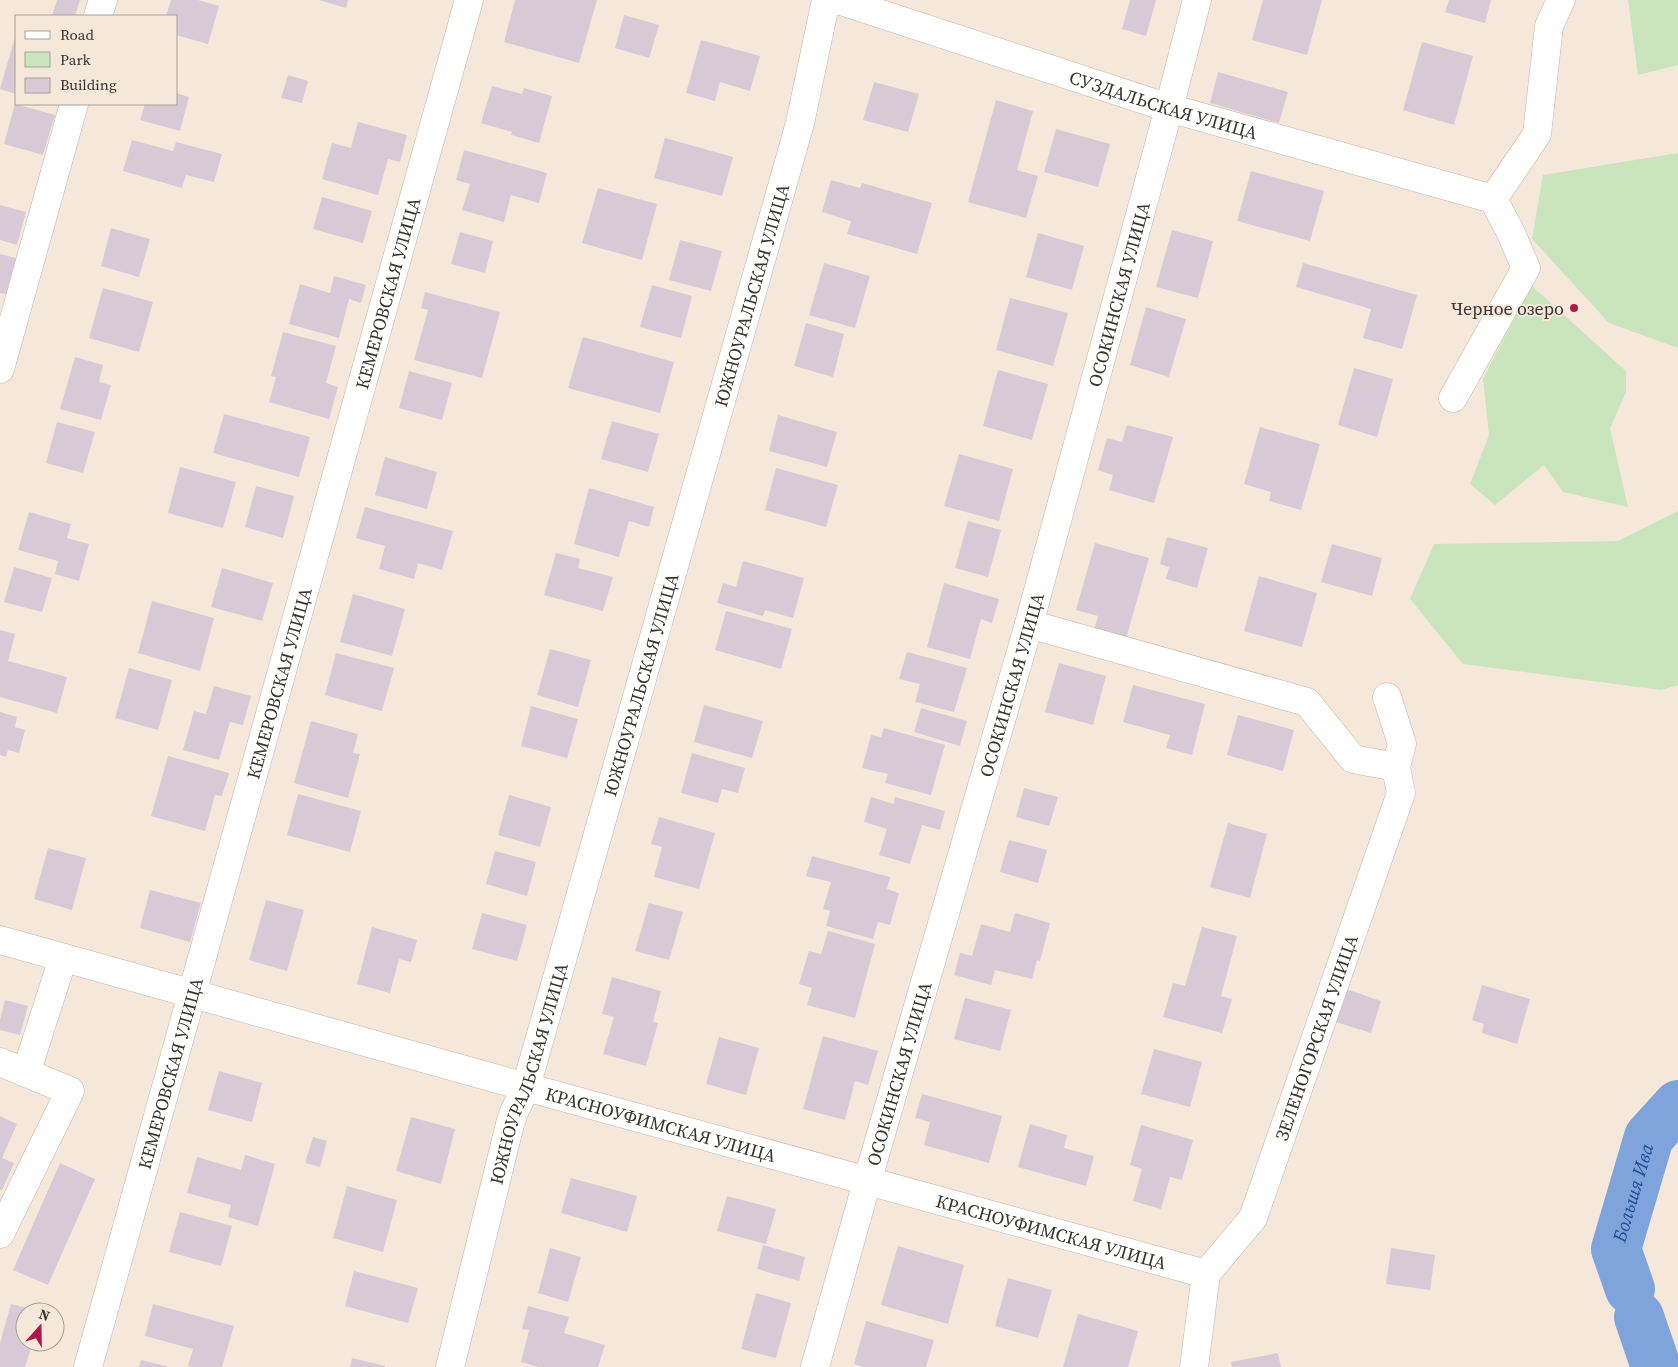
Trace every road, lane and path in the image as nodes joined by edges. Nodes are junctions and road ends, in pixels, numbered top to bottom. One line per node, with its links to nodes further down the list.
1 (103, 0): 7 (street)
2 (469, 0): 18 (street, КЕМЕРОВСКАЯ УЛИЦА)
3 (826, 0): 21 (street, ЮЖНОУРАЛЬСКАЯ УЛИЦА)
4 (838, 0): 9 (street, СУЗДАЛЬСКАЯ УЛИЦА)
5 (1197, 0): 9 (street, ОСОКИНСКАЯ УЛИЦА)
6 (1560, 0): 10 (street)
7 (98, 15)
8 (74, 105): 11 (street)
9 (1169, 108): 10 (street, СУЗДАЛЬСКАЯ УЛИЦА); 13 (street, ОСОКИНСКАЯ УЛИЦА)
10 (1493, 199): 12 (street)
11 (0, 369)
12 (1453, 398)
13 (1029, 624): 15 (street); 22 (street, ОСОКИНСКАЯ УЛИЦА)
14 (1387, 697): 15 (street, ЗЕЛЕНОГОРСКАЯ УЛИЦА)
15 (1396, 767): 24 (street, ЗЕЛЕНОГОРСКАЯ УЛИЦА)
16 (0, 940): 17 (street, КРАСНОУФИМСКАЯ УЛИЦА)
17 (63, 958): 18 (street, КРАСНОУФИМСКАЯ УЛИЦА); 20 (street)
18 (192, 994): 21 (street, КРАСНОУФИМСКАЯ УЛИЦА); 25 (street, КЕМЕРОВСКАЯ УЛИЦА)
19 (0, 1062): 20 (street)
20 (26, 1073): 23 (street)
21 (526, 1087): 22 (street, КРАСНОУФИМСКАЯ УЛИЦА); 26 (street, ЮЖНОУРАЛЬСКАЯ УЛИЦА)
22 (868, 1180): 24 (street, КРАСНОУФИМСКАЯ УЛИЦА); 27 (street, ОСОКИНСКАЯ УЛИЦА)
23 (0, 1234)
24 (1206, 1274): 28 (street)
25 (88, 1367)
26 (450, 1367)
27 (816, 1367)
28 (1194, 1367)

